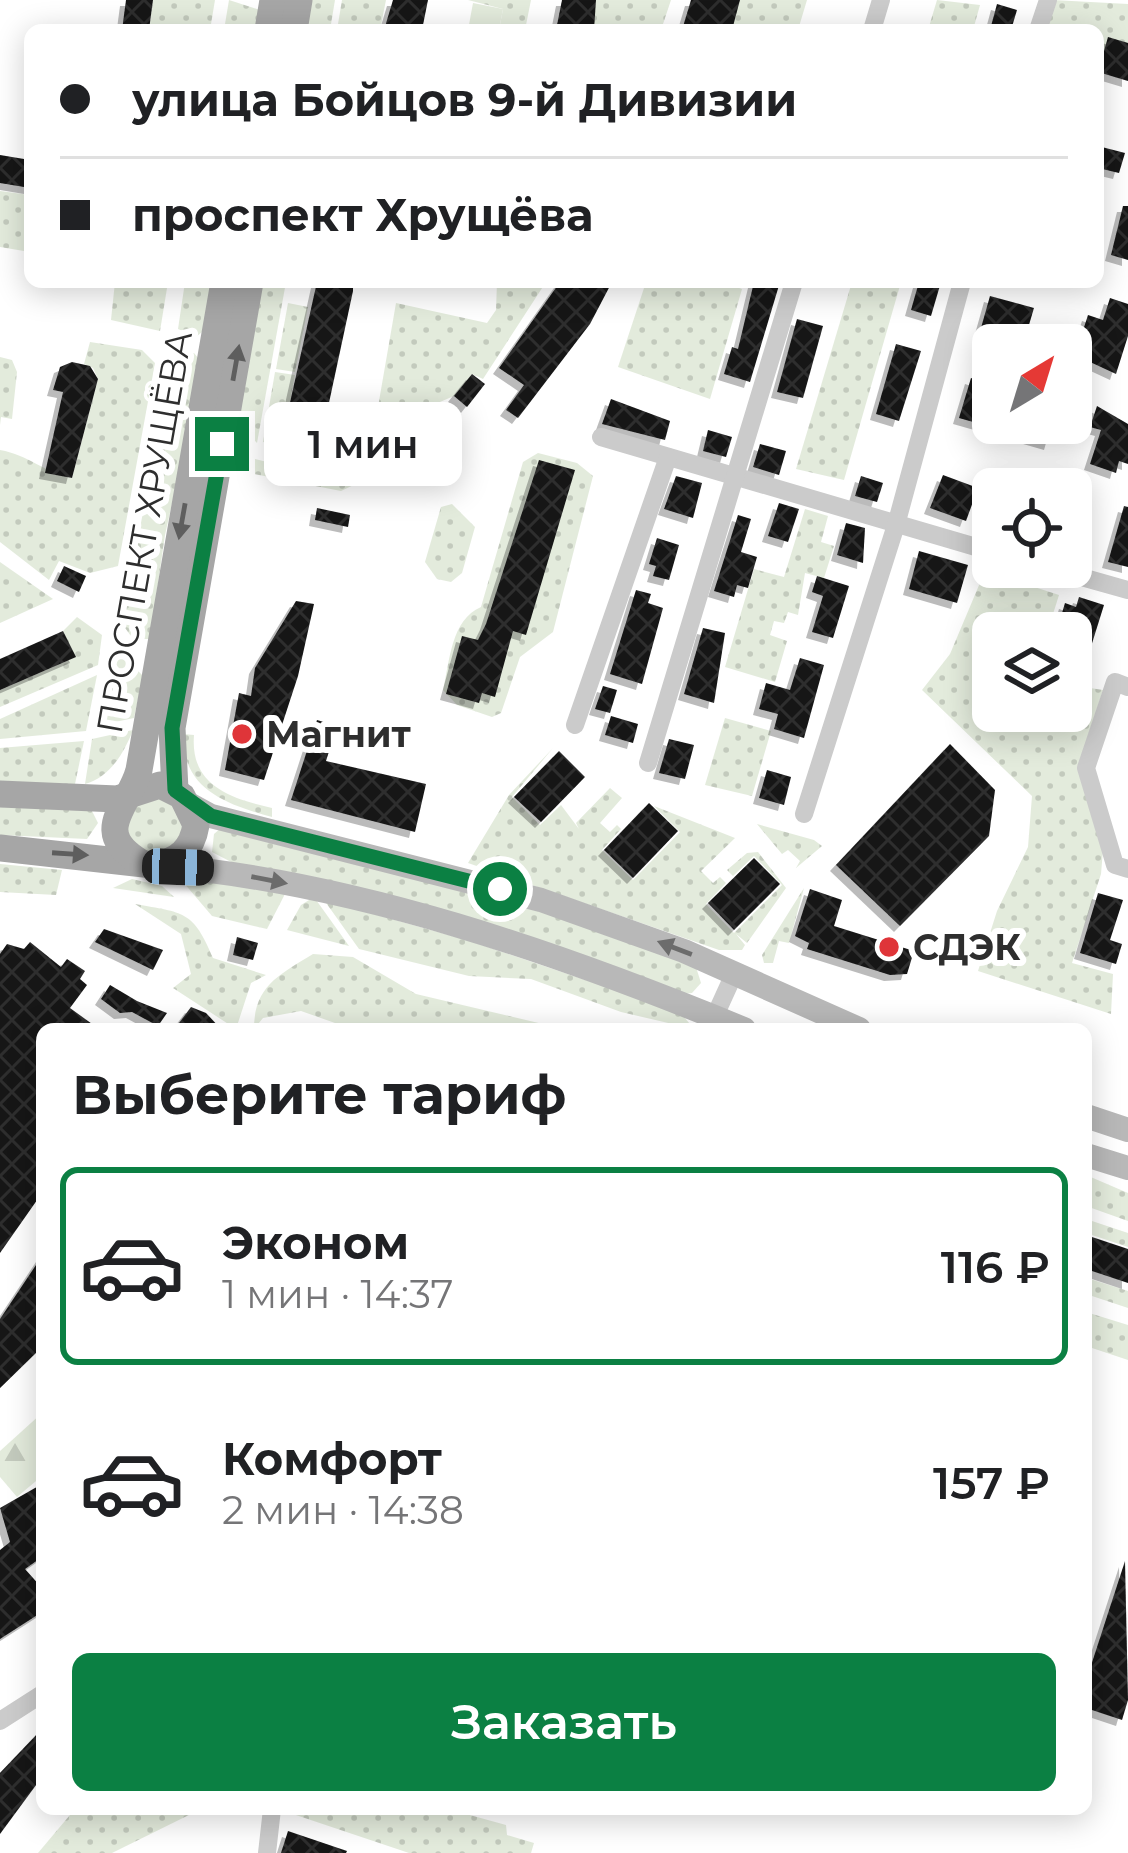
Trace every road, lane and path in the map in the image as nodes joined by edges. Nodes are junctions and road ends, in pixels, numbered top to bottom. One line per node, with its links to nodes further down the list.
1 (223, 288): 15 (main road, ПРОСПЕКТ ХРУЩЁВА, one-way to 15)
2 (249, 288): 17 (main road, ПРОСПЕКТ ХРУЩЁВА, one-way to 2)
3 (792, 288): 7 (street)
4 (960, 288): 8 (street)
5 (601, 436): 6 (street)
6 (668, 457): 7 (street); 13 (street)
7 (734, 475): 8 (street); 14 (street)
8 (896, 525): 9 (street); 18 (street)
9 (972, 546)
10 (1092, 580): 11 (street)
11 (1128, 590)
12 (1128, 687): 21 (street)
13 (575, 724)
14 (648, 763)
15 (130, 793): 16 (main road); 17 (main road); 20 (main road)
16 (0, 794)
17 (182, 797): 20 (main road); 22 (main road, one-way to 17)
18 (804, 814)
19 (0, 848): 20 (main road, one-way to 20)
20 (147, 864): 23 (main road, one-way to 23)
21 (1128, 868)
22 (734, 974): 23 (street); 24 (main road)
23 (712, 1023)
24 (845, 1023)
25 (1092, 1118): 26 (main road)
26 (1128, 1130)
27 (1092, 1157): 28 (main road)
28 (1128, 1168)
29 (36, 1698): 30 (street)
30 (0, 1721)
31 (271, 1815): 32 (street)
32 (267, 1853)

